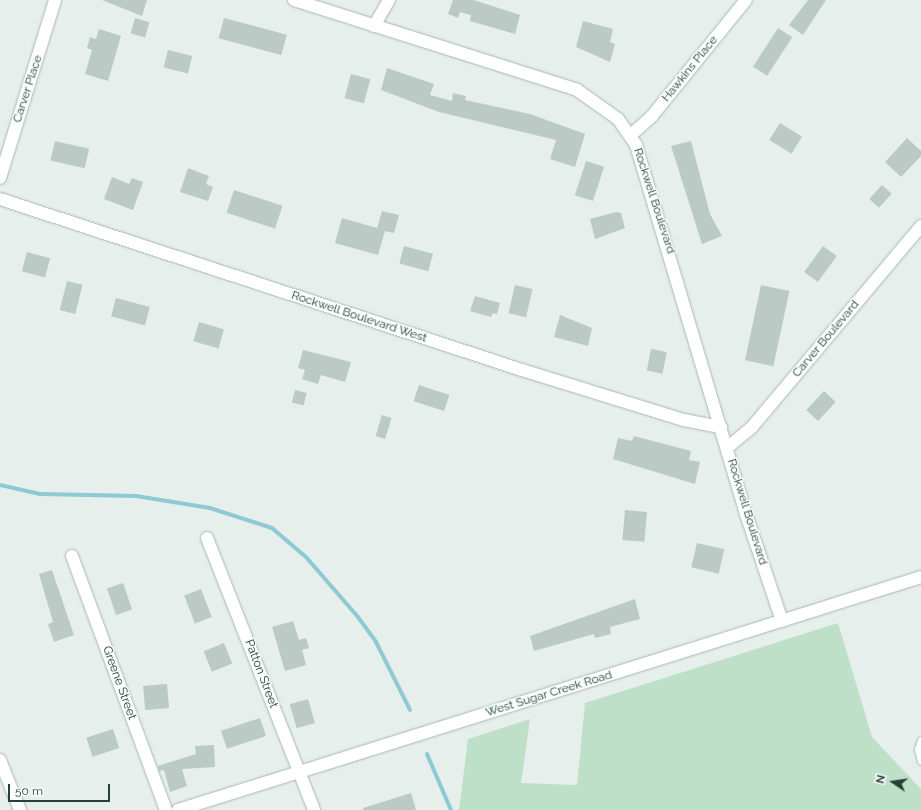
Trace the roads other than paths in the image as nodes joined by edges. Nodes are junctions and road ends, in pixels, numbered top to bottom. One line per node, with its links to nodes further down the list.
1 (55, 0): 7 (street, Carver Place)
2 (294, 0): 5 (street, Rockwell Boulevard)
3 (389, 0): 5 (street)
4 (746, 0): 6 (street, Hawkins Place)
5 (374, 26): 6 (street, Rockwell Boulevard)
6 (631, 135): 10 (street, Rockwell Boulevard)
7 (0, 178)
8 (0, 199): 10 (street, Rockwell Boulevard West)
9 (921, 226): 11 (street, Carver Boulevard)
10 (721, 427): 11 (street, Rockwell Boulevard)
11 (727, 448): 15 (street, Rockwell Boulevard)
12 (207, 538): 19 (street, Patton Street)
13 (72, 556): 21 (street, Greene Street)
14 (921, 578): 15 (street, West Sugar Creek Road)
15 (782, 621): 19 (street, West Sugar Creek Road)
16 (921, 740): 18 (lane)
17 (0, 760): 20 (street)
18 (921, 761)
19 (300, 773): 22 (street, West Sugar Creek Road); 23 (street, Patton Street)
20 (20, 810)
21 (166, 810)
22 (178, 810)
23 (314, 810)

